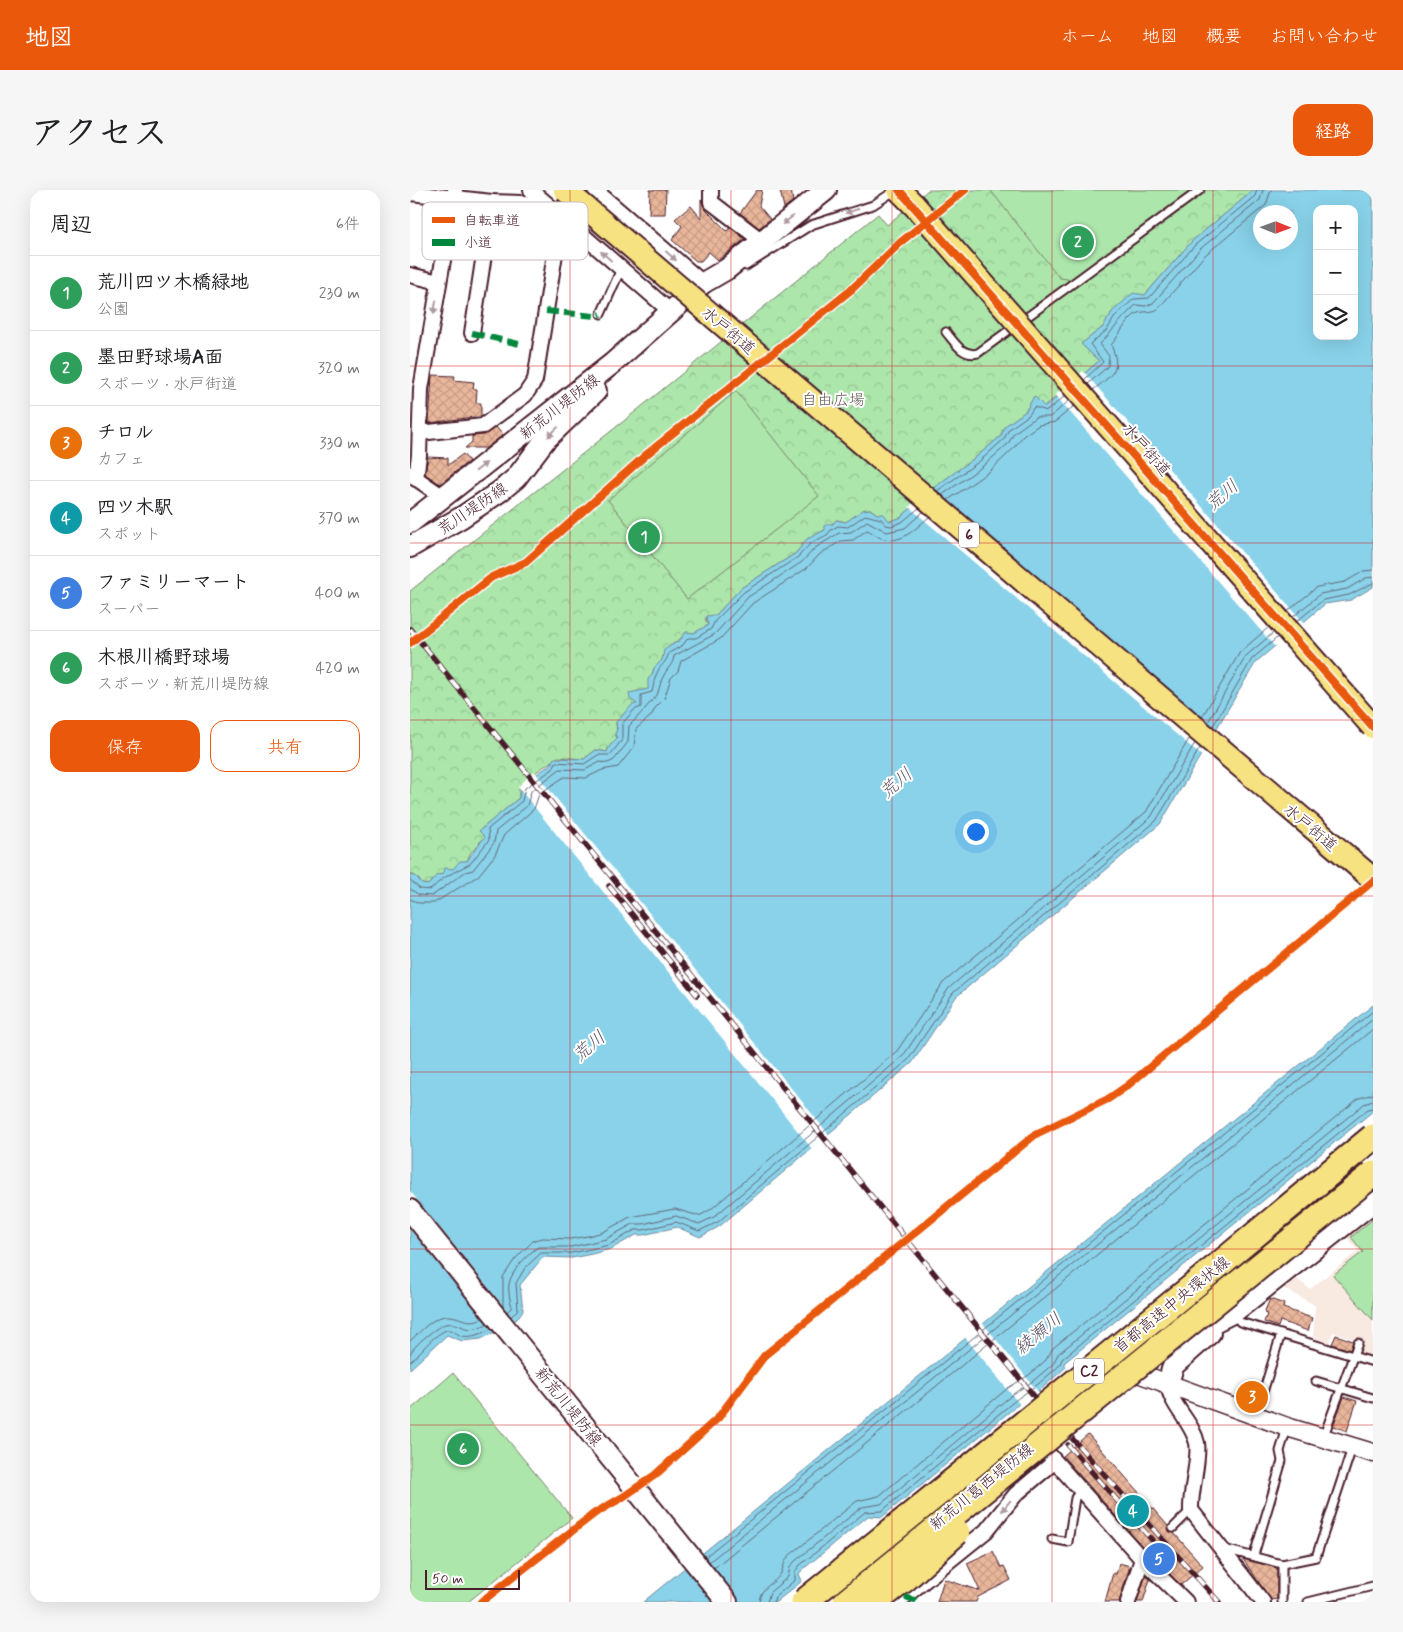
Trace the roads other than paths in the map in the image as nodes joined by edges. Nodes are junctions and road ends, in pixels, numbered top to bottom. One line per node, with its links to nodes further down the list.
1 (531, 190): 11 (street)
2 (565, 190): 12 (highway, 水戸街道 / 6, bridge)
3 (595, 190): 22 (street, one-way to 22)
4 (711, 190): 15 (street)
5 (826, 190): 15 (main road, 新荒川堤防線, one-way to 15)
6 (1200, 190): 25 (lane)
7 (410, 193): 8 (street)
8 (455, 194): 10 (street)
9 (903, 195): 22 (lane, 新荒川堤防線, one-way to 22); 33 (highway, 水戸街道, bridge)
10 (492, 202)
11 (545, 202)
12 (579, 202)
13 (588, 210): 34 (highway, 水戸街道 / 6, bridge)
14 (588, 239): 19 (street, one-way to 14)
15 (762, 241): 22 (main road, 新荒川堤防線)
16 (443, 260): 21 (street)
17 (483, 260): 26 (street)
18 (554, 260): 28 (street)
19 (621, 268): 23 (street); 24 (lane)
20 (410, 275): 21 (street)
21 (439, 282): 27 (street, one-way to 27)
22 (703, 283): 23 (main road, 新荒川堤防線)
23 (670, 311): 30 (main road, 新荒川堤防線, one-way to 23); 32 (main road, 荒川堤防線, one-way to 32)
24 (601, 314)
25 (946, 332)
26 (472, 333)
27 (416, 388): 28 (street)
28 (420, 433): 29 (street)
29 (413, 477): 30 (street)
30 (443, 498): 31 (main road, 新荒川堤防線)
31 (410, 524)
32 (410, 547)
33 (1373, 727)
34 (1373, 879)
35 (1373, 1137): 68 (highway, 首都高速中央環状線 / C2, bridge)
36 (1373, 1157): 46 (main road, 新荒川葛西堤防線); 69 (highway)
37 (1373, 1174): 71 (highway, 首都高速中央環状線 / C2, bridge)
38 (1373, 1188): 72 (highway, bridge)
39 (1373, 1202): 41 (main road, 新荒川葛西堤防線)
40 (410, 1210): 67 (main road, 新荒川堤防線)
41 (1234, 1312): 42 (lane); 46 (main road, 新荒川葛西堤防線); 48 (main road, 新荒川葛西堤防線)
42 (1281, 1334): 44 (lane); 51 (lane)
43 (1358, 1343): 44 (lane)
44 (1354, 1356): 45 (lane); 49 (lane)
45 (1373, 1362)
46 (1124, 1368): 48 (street); 54 (main road, 新荒川葛西堤防線)
47 (1316, 1381): 49 (lane)
48 (1168, 1384): 51 (street); 59 (street)
49 (1342, 1388): 50 (lane); 53 (lane)
50 (1373, 1398)
51 (1256, 1416): 52 (street)
52 (1287, 1427): 53 (street); 63 (lane)
53 (1323, 1438): 55 (street)
54 (1036, 1440): 57 (street); 70 (main road, 新荒川葛西堤防線)
55 (1352, 1447): 56 (street); 65 (lane)
56 (1373, 1453)
57 (1054, 1462): 58 (street); 73 (street, one-way to 73)
58 (1080, 1491): 61 (lane); 64 (street)
59 (1191, 1510): 60 (lane); 62 (street)
60 (1173, 1528)
61 (1052, 1539)
62 (1221, 1548): 63 (lane); 76 (street)
63 (1254, 1555): 65 (lane)
64 (1144, 1557): 74 (street); 75 (street)
65 (1282, 1564): 77 (lane)
66 (1373, 1586): 78 (lane)
67 (727, 1602)
68 (804, 1602)
69 (813, 1602)
70 (836, 1602)
71 (846, 1602)
72 (875, 1602)
73 (898, 1602)
74 (1128, 1602)
75 (1184, 1602)
76 (1263, 1602)
77 (1282, 1602)
78 (1308, 1602)

